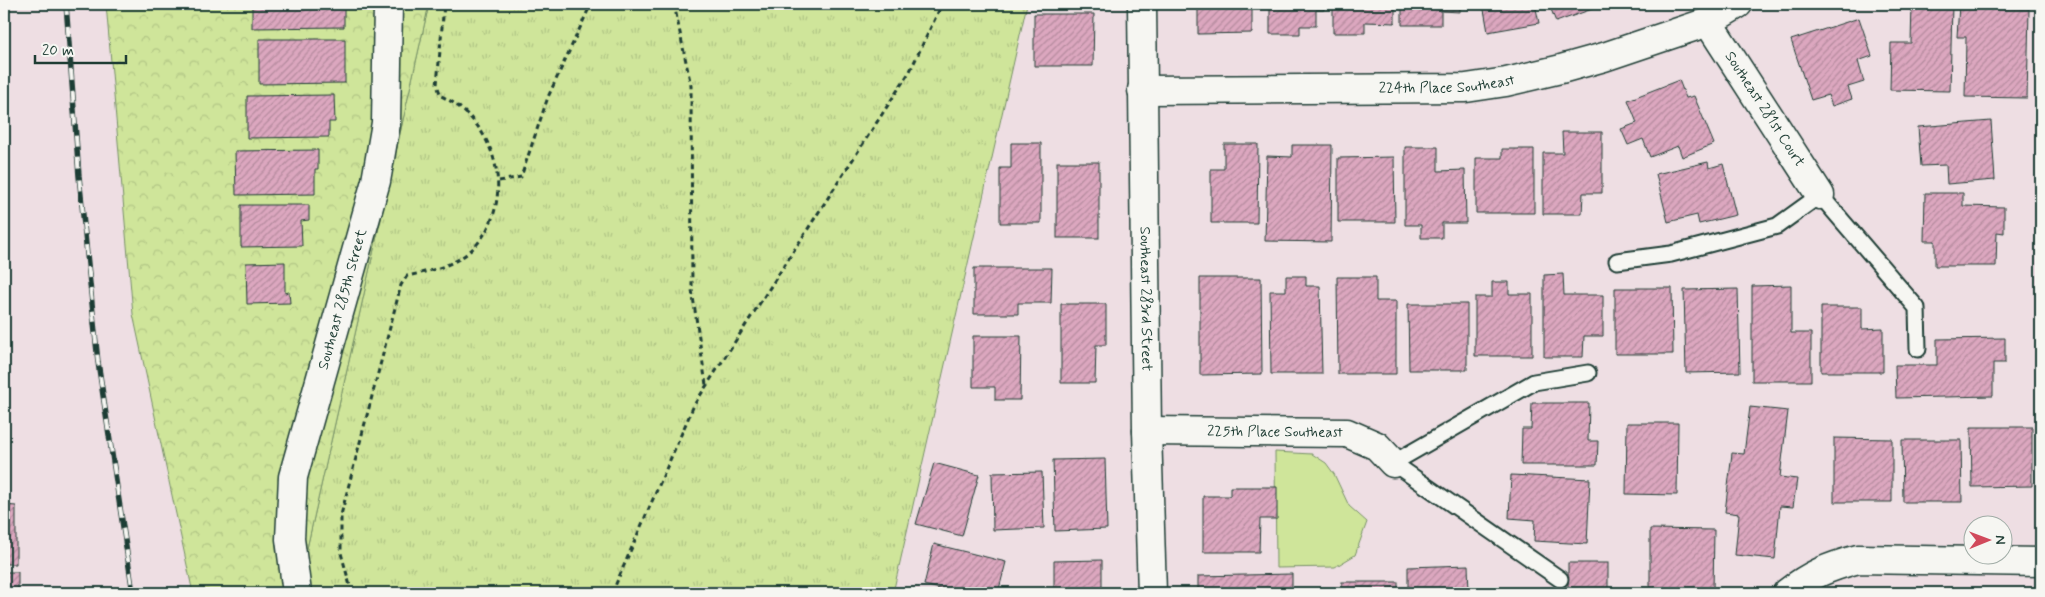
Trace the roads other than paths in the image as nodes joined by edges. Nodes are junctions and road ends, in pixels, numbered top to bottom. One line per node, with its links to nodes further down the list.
1 (388, 4): 14 (street, Southeast 285th Street)
2 (1142, 4): 5 (street, Southeast 283rd Street)
3 (1738, 4): 4 (street, 224th Place Southeast)
4 (1708, 22): 5 (street, 224th Place Southeast); 6 (street, Southeast 281st Court)
5 (1142, 90): 10 (street, Southeast 283rd Street)
6 (1820, 196): 7 (lane); 8 (lane)
7 (1616, 261)
8 (1918, 349)
9 (1588, 373): 11 (lane)
10 (1147, 431): 11 (street, 225th Place Southeast); 15 (street, Southeast 283rd Street)
11 (1393, 463): 13 (lane)
12 (2041, 562): 16 (street)
13 (1560, 579)
14 (297, 593)
15 (1152, 593)
16 (1787, 593)

